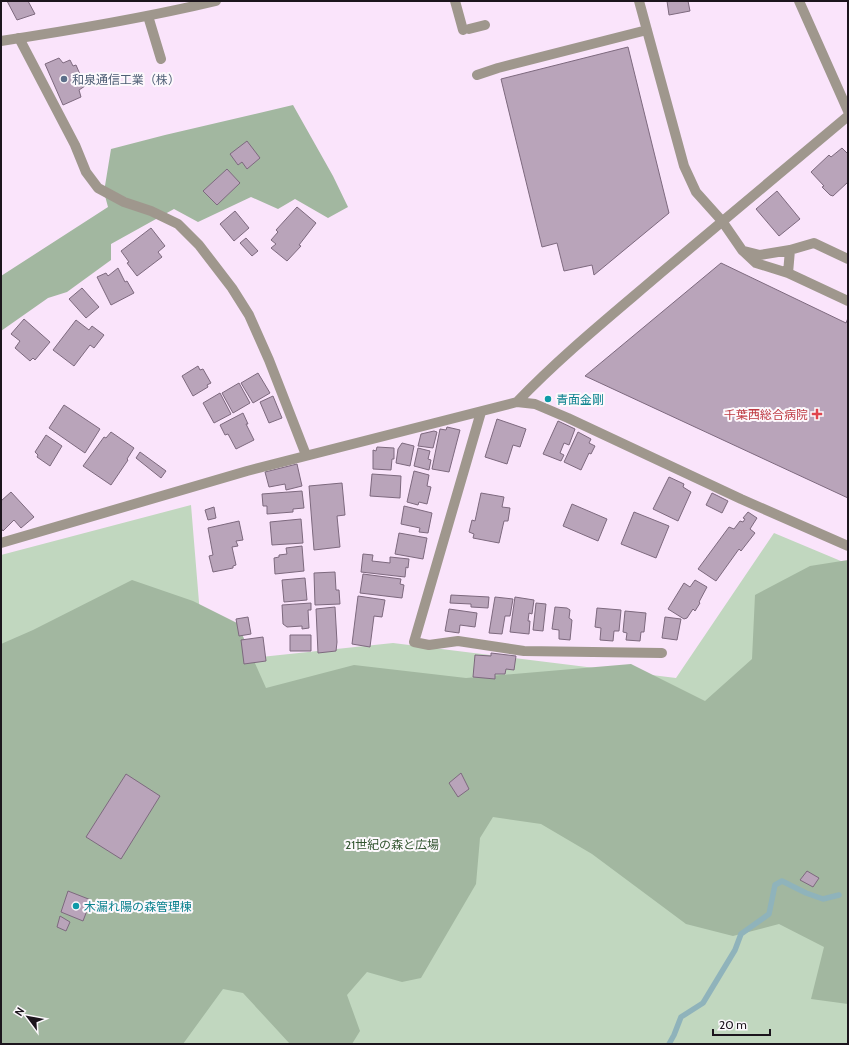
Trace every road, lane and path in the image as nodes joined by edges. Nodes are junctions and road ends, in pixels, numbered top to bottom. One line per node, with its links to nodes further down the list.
1 (455, 1): 6 (street)
2 (639, 1): 7 (street)
3 (799, 1): 12 (street)
4 (211, 2): 5 (street)
5 (148, 16): 8 (street); 10 (street)
6 (485, 25)
7 (647, 30): 11 (street); 14 (street)
8 (19, 38): 9 (street); 22 (street)
9 (1, 40)
10 (161, 58)
11 (477, 75)
12 (848, 111)
13 (848, 116): 14 (street)
14 (722, 221): 15 (street); 20 (street)
15 (742, 250): 16 (street); 18 (street)
16 (790, 250): 17 (street); 18 (street)
17 (848, 259)
18 (788, 273): 19 (street)
19 (848, 301)
20 (518, 402): 21 (street); 24 (street)
21 (481, 412): 22 (street); 25 (street)
22 (306, 455): 23 (street)
23 (1, 543)
24 (848, 546)
25 (662, 653)

